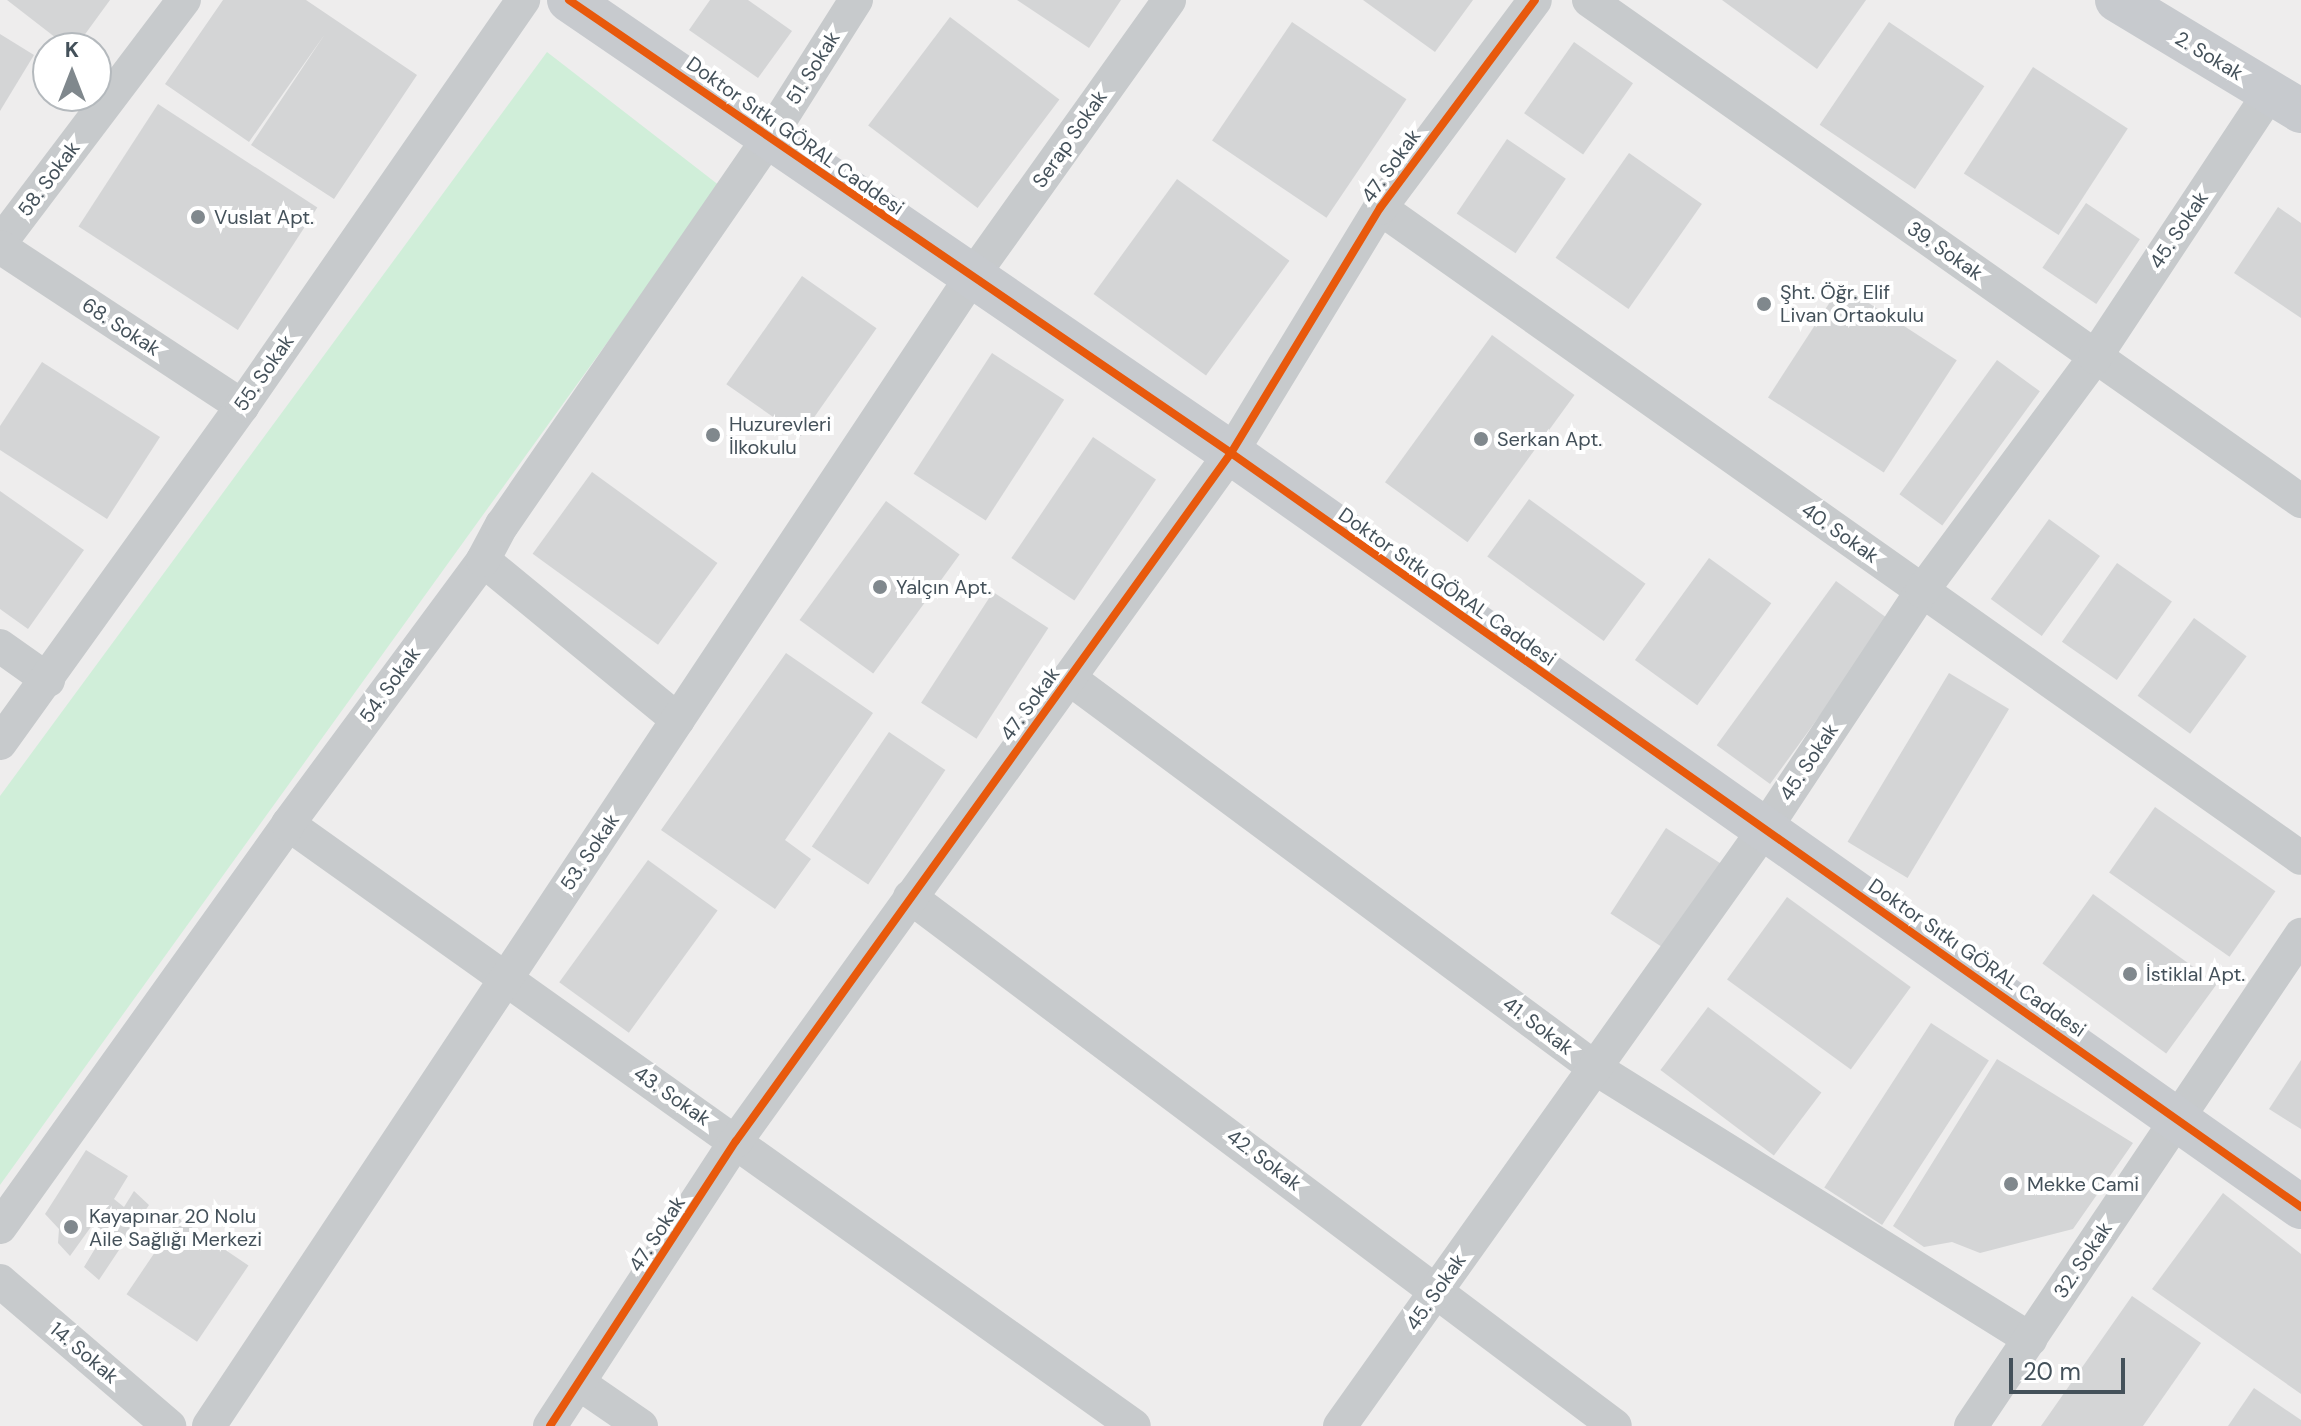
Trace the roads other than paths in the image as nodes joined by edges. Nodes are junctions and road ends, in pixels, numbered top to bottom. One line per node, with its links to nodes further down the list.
1 (184, 0): 12 (street, 58. Sokak)
2 (523, 0): 15 (street, 55. Sokak)
3 (569, 0): 10 (street, Doktor Sıtkı GÖRAL Caddesi)
4 (856, 0): 10 (street, 51. Sokak)
5 (1169, 0): 13 (street, Serap Sokak)
6 (1535, 0): 11 (street, 47. Sokak)
7 (1589, 0): 14 (street, 39. Sokak)
8 (2117, 0): 9 (street, 2. Sokak)
9 (2285, 102): 14 (street, 45. Sokak)
10 (770, 136): 13 (street, Doktor Sıtkı GÖRAL Caddesi); 18 (street, 54. Sokak)
11 (1380, 208): 16 (street, 47. Sokak); 19 (street, 40. Sokak)
12 (0, 245): 15 (street, 68. Sokak)
13 (971, 278): 16 (street, Doktor Sıtkı GÖRAL Caddesi); 23 (street, 53. Sokak)
14 (2095, 357): 17 (street, 39. Sokak); 19 (street, 45. Sokak)
15 (242, 406): 22 (street, 55. Sokak)
16 (1231, 453): 21 (street, 47. Sokak); 26 (street, Doktor Sıtkı GÖRAL Caddesi)
17 (2301, 501)
18 (483, 560): 23 (street); 25 (street, 54. Sokak)
19 (1922, 591): 26 (street, 45. Sokak); 27 (street, 40. Sokak)
20 (0, 646): 22 (street)
21 (1069, 678): 28 (street, 47. Sokak); 31 (street, 41. Sokak)
22 (48, 680): 24 (street, 55. Sokak)
23 (678, 720): 30 (street, 53. Sokak)
24 (0, 743)
25 (288, 824): 30 (street, 43. Sokak); 35 (street, 54. Sokak)
26 (1764, 830): 31 (street, 45. Sokak); 32 (street, Doktor Sıtkı GÖRAL Caddesi)
27 (2301, 858)
28 (910, 897): 33 (street, 47. Sokak); 37 (street, 42. Sokak)
29 (2301, 935): 32 (street, 32. Sokak)
30 (505, 980): 33 (street, 43. Sokak); 41 (street, 53. Sokak)
31 (1595, 1068): 37 (street, 45. Sokak); 38 (street, 41. Sokak)
32 (2179, 1117): 34 (street, Doktor Sıtkı GÖRAL Caddesi); 38 (street, 32. Sokak)
33 (736, 1141): 39 (street, 47. Sokak); 44 (street, 43. Sokak)
34 (2301, 1207)
35 (0, 1227)
36 (0, 1281): 40 (street, 14. Sokak)
37 (1437, 1289): 45 (street, 45. Sokak); 46 (street, 42. Sokak)
38 (2030, 1339): 47 (street, 32. Sokak)
39 (580, 1384): 42 (street, 47. Sokak); 43 (street)
40 (169, 1426)
41 (209, 1426)
42 (550, 1426)
43 (641, 1426)
44 (1134, 1426)
45 (1340, 1426)
46 (1615, 1426)
47 (1971, 1426)

